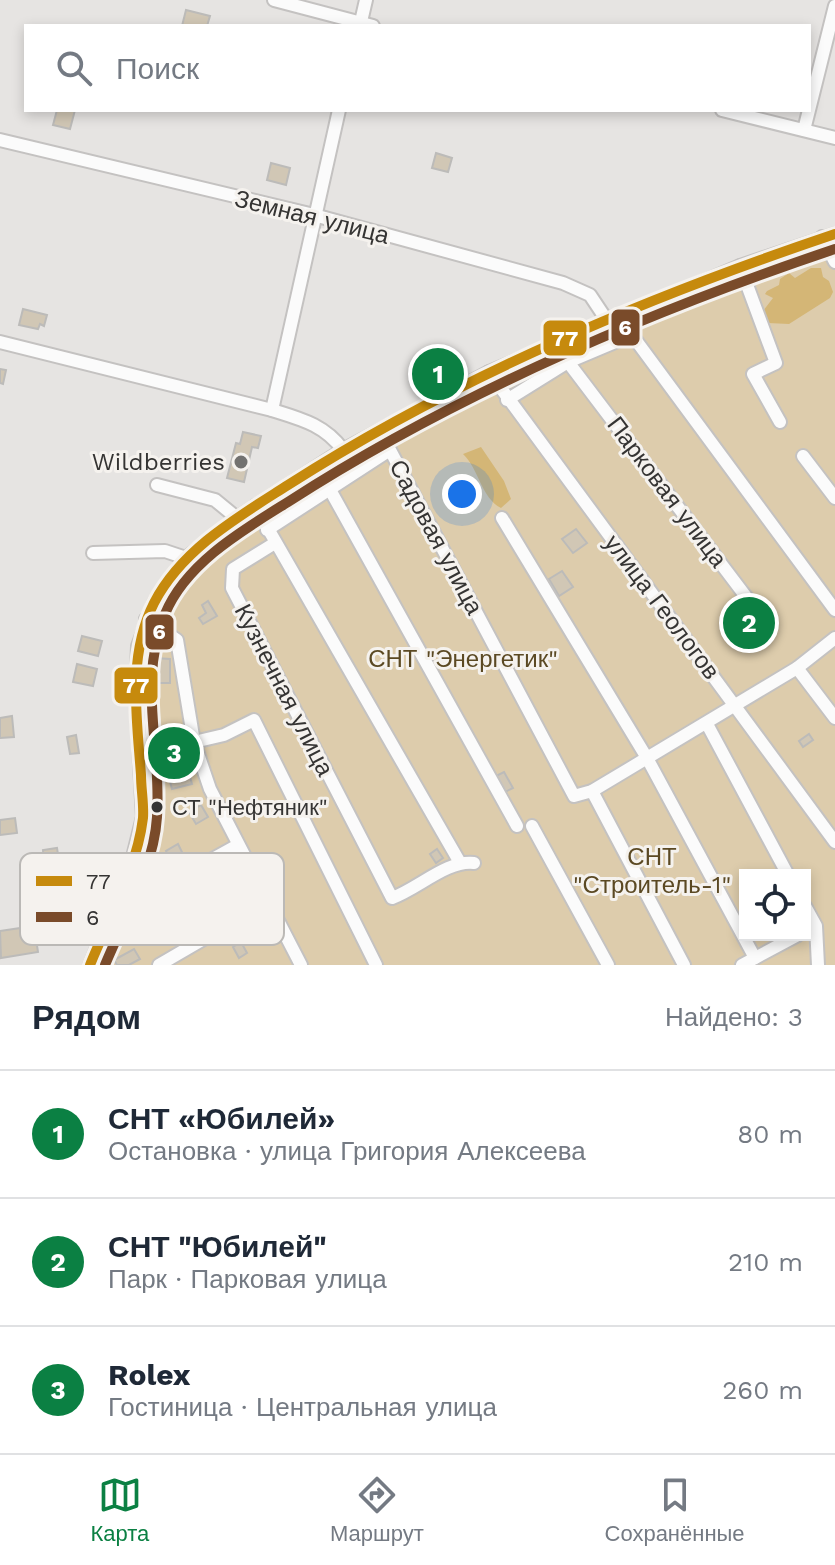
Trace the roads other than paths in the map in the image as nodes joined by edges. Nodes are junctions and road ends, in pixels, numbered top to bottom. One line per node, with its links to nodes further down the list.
1 (274, 0): 4 (street)
2 (366, 0): 5 (street)
3 (835, 6): 6 (street)
4 (360, 24)
5 (364, 24)
6 (811, 102)
7 (339, 112): 13 (street)
8 (730, 112): 10 (street)
9 (808, 112): 10 (street)
10 (804, 130): 11 (street)
11 (835, 138)
12 (0, 140): 13 (street, Земная улица)
13 (314, 215): 17 (street, Земная улица); 22 (street)
14 (829, 235): 15 (street); 16 (street)
15 (835, 262)
16 (740, 266): 17 (street); 23 (street)
17 (608, 322): 20 (street)
18 (0, 342): 22 (street)
19 (568, 362): 21 (street); 36 (street); 38 (street, Парковая улица)
20 (489, 372): 21 (street, улица Геологов); 24 (street)
21 (507, 400): 41 (street, улица Геологов)
22 (272, 410): 24 (street)
23 (780, 422)
24 (343, 450): 29 (street)
25 (803, 456): 28 (street)
26 (157, 485): 30 (street)
27 (329, 488): 32 (street, Садовая улица); 46 (street, Садовая улица); 47 (street)
28 (835, 498)
29 (255, 506): 30 (street); 32 (street)
30 (237, 518): 35 (street)
31 (502, 518): 45 (street)
32 (267, 530): 33 (street)
33 (275, 543): 54 (street); 54 (street, Кузнечная улица)
34 (93, 553): 35 (street)
35 (186, 558): 37 (street)
36 (835, 610)
37 (146, 619): 44 (street); 51 (street)
38 (766, 623)
39 (835, 638): 40 (street)
40 (797, 668): 41 (street); 42 (street)
41 (734, 707): 43 (street); 49 (street, улица Геологов)
42 (835, 718)
43 (707, 724): 45 (street); 56 (street)
44 (194, 742): 50 (street); 66 (street)
45 (647, 758): 46 (street); 62 (street)
46 (592, 791): 68 (street)
47 (517, 826)
48 (532, 826): 67 (street)
49 (835, 842)
50 (238, 845): 52 (street); 53 (street)
51 (133, 853)
52 (224, 853)
53 (242, 853)
54 (459, 861): 55 (street)
55 (474, 863)
56 (785, 869)
57 (284, 934): 63 (street)
58 (811, 934): 70 (street)
59 (787, 941): 62 (street)
60 (98, 945): 64 (street)
61 (193, 945): 65 (street)
62 (755, 958): 69 (street)
63 (298, 964)
64 (90, 965)
65 (159, 965)
66 (376, 965)
67 (608, 965)
68 (684, 965)
69 (742, 965)
70 (818, 965)

